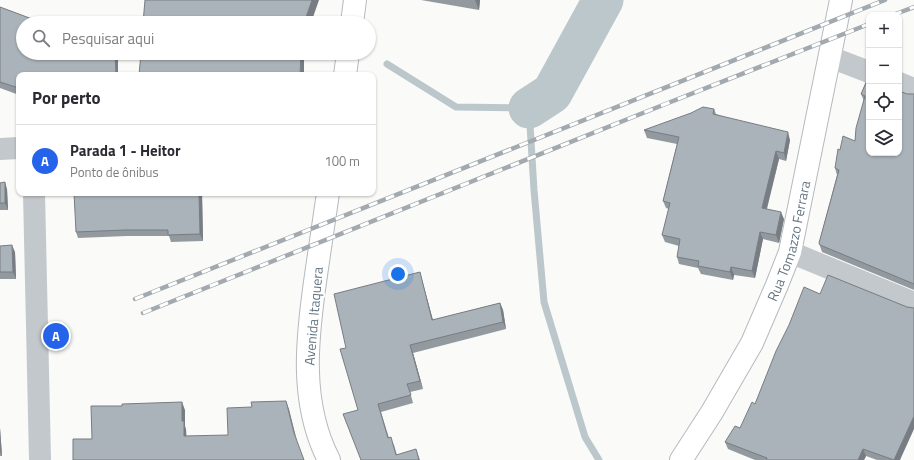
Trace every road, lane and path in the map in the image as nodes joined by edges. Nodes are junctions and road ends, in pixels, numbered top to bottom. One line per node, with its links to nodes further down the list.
1 (355, 0): 3 (main road)
2 (841, 0): 4 (main road, Rua Tomazzo Ferrara)
3 (353, 16)
4 (830, 57): 6 (street); 12 (main road, Rua Tomazzo Ferrara)
5 (347, 60): 7 (main road)
6 (866, 71)
7 (345, 72)
8 (902, 84): 9 (street)
9 (914, 89)
10 (34, 196): 14 (street)
11 (328, 196): 15 (main road, Avenida Itaquera)
12 (790, 252): 13 (street); 16 (main road, Rua Tomazzo Ferrara)
13 (914, 303)
14 (40, 460)
15 (329, 460)
16 (681, 460)

